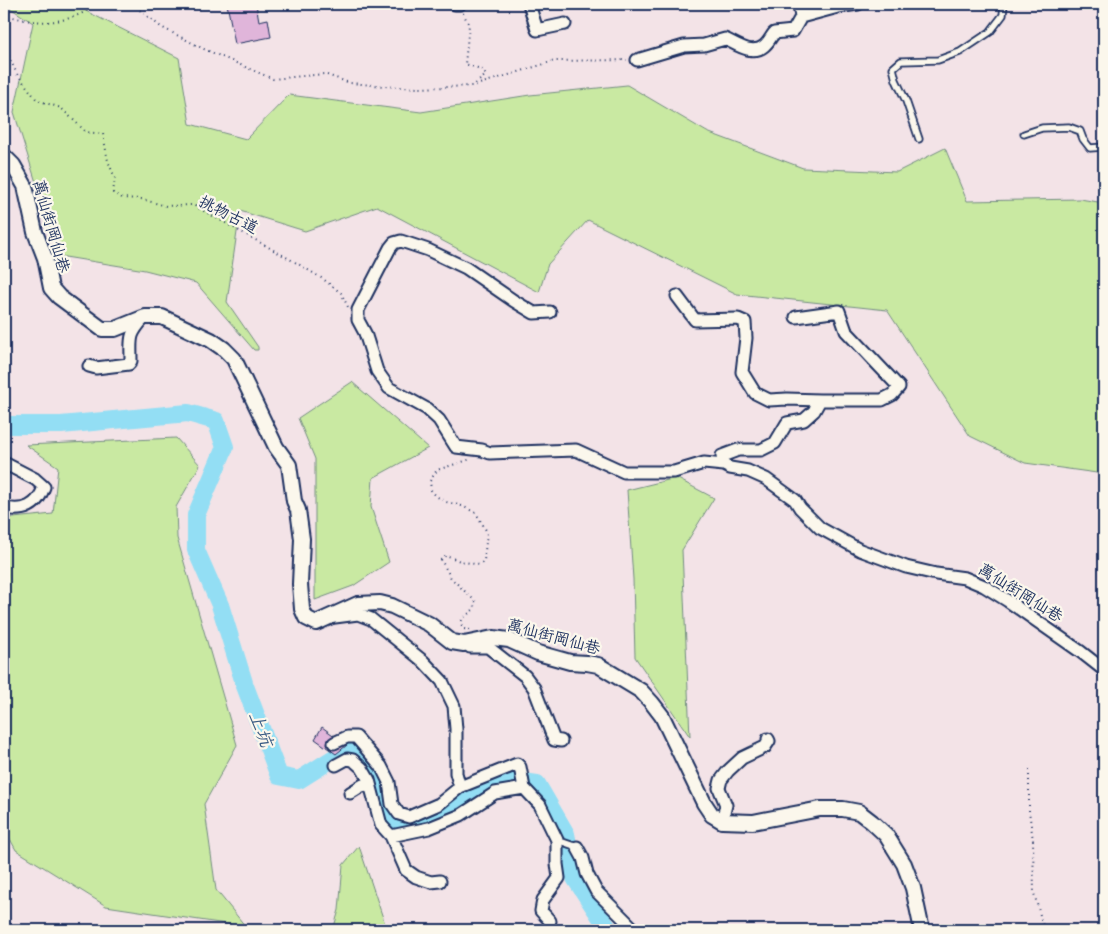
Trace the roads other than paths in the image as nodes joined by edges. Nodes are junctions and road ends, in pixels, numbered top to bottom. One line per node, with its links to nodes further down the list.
1 (455, 4): 2 (street)
2 (460, 4)
3 (529, 4): 10 (street)
4 (799, 4): 9 (street)
5 (858, 4): 9 (street)
6 (1004, 4): 13 (lane)
7 (1097, 4): 8 (lane)
8 (1104, 8)
9 (801, 17): 11 (street)
10 (565, 24)
11 (637, 60)
12 (1024, 134): 14 (lane)
13 (919, 139)
14 (1104, 147)
15 (4, 156): 18 (street, 萬仙街岡仙巷)
16 (677, 296): 21 (street)
17 (550, 312): 23 (street, 萬仙街岡仙巷)
18 (145, 317): 20 (street); 25 (street, 萬仙街岡仙巷)
19 (796, 317): 21 (street)
20 (89, 366)
21 (820, 400): 23 (street)
22 (4, 463): 24 (street)
23 (724, 465): 27 (street, 萬仙街岡仙巷)
24 (4, 508)
25 (328, 618): 26 (street, 萬仙街岡仙巷); 32 (street)
26 (464, 644): 29 (street); 36 (street, 萬仙街岡仙巷)
27 (1104, 670)
28 (768, 739): 36 (street)
29 (561, 740)
30 (334, 743): 32 (street)
31 (336, 765): 33 (street)
32 (460, 787): 34 (street)
33 (372, 788): 35 (street); 37 (street)
34 (524, 788): 37 (street); 38 (street)
35 (350, 793)
36 (722, 821): 43 (street)
37 (391, 836): 40 (street)
38 (557, 840): 39 (lane); 41 (street)
39 (577, 848): 42 (street)
40 (440, 881)
41 (550, 920)
42 (635, 930)
43 (922, 930)

